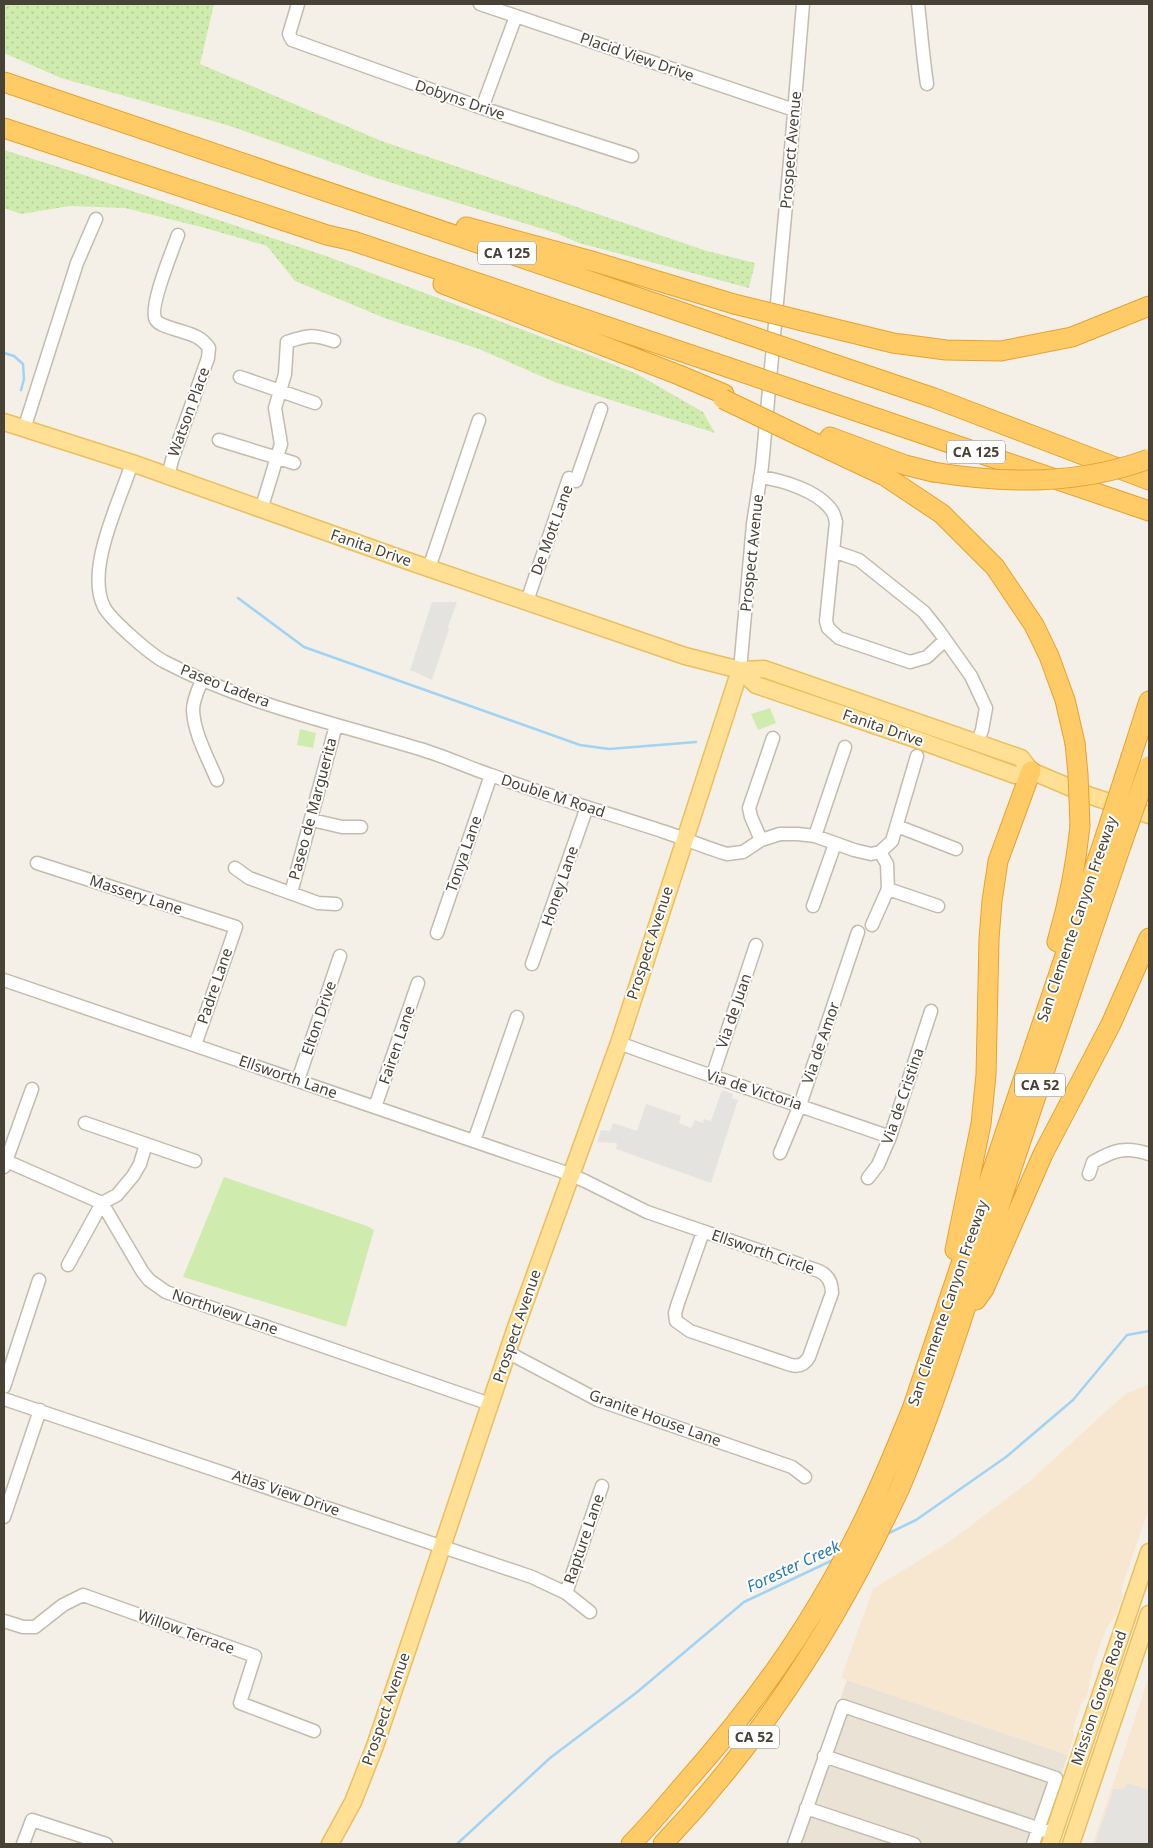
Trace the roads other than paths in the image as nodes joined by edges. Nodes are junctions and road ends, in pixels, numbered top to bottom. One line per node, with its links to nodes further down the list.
1 (298, 4): 8 (street, Dobyns Drive)
2 (480, 4): 5 (street, Placid View Drive)
3 (803, 4): 9 (street, Prospect Avenue)
4 (918, 4): 7 (street)
5 (516, 16): 8 (street); 9 (street, Placid View Drive)
6 (4, 82): 12 (highway, CA 125)
7 (927, 84)
8 (482, 108): 11 (street, Dobyns Drive)
9 (794, 110): 32 (street, Prospect Avenue)
10 (4, 128): 15 (highway, CA 125)
11 (632, 156)
12 (286, 178): 16 (highway, bridge); 33 (highway, CA 125, bridge)
13 (96, 219): 25 (street)
14 (178, 235): 31 (street, Watson Place)
15 (327, 235): 20 (highway); 35 (highway, CA 125, bridge)
16 (1149, 306)
17 (334, 341): 19 (street)
18 (240, 378): 19 (street)
19 (280, 392): 21 (street); 27 (street)
20 (723, 397): 28 (highway, bridge); 102 (highway, bridge)
21 (315, 403)
22 (601, 409): 38 (street, De Mott Lane)
23 (479, 420): 37 (street)
24 (4, 423): 25 (main road, Fanita Drive)
25 (24, 429): 29 (main road, Fanita Drive)
26 (219, 440): 27 (street)
27 (277, 458): 30 (street); 34 (street)
28 (1149, 459)
29 (132, 463): 31 (main road, Fanita Drive); 41 (street, Paseo Ladera)
30 (294, 463)
31 (168, 477): 34 (main road, Fanita Drive)
32 (760, 477): 36 (street); 40 (street, Prospect Avenue)
33 (1148, 479)
34 (261, 510): 37 (main road, Fanita Drive)
35 (1149, 511)
36 (833, 550): 39 (street); 39 (street)
37 (429, 568): 38 (main road, Fanita Drive)
38 (527, 602): 40 (main road, Fanita Drive)
39 (945, 640): 45 (street)
40 (740, 670): 45 (main road, Fanita Drive); 50 (main road, Fanita Drive); 59 (main road, Prospect Avenue)
41 (202, 680): 43 (street, Paseo Ladera); 52 (street)
42 (1149, 701): 61 (highway, San Clemente Canyon Freeway / CA 52, bridge)
43 (336, 725): 47 (street, Paseo Ladera); 55 (street, Paseo de Marguerita)
44 (773, 738): 60 (street)
45 (977, 743): 50 (main road, Fanita Drive)
46 (845, 747): 58 (street)
47 (423, 749): 51 (street, Double M Road)
48 (917, 756): 56 (street)
49 (1149, 766): 61 (highway, San Clemente Canyon Freeway / CA 52, bridge)
50 (1031, 771): 54 (main road, Fanita Drive); 108 (highway)
51 (491, 776): 53 (street, Double M Road); 75 (street, Tonya Lane)
52 (217, 780)
53 (587, 807): 59 (street, Double M Road); 79 (street, Honey Lane)
54 (1149, 815)
55 (312, 820): 57 (street); 68 (street, Paseo de Marguerita)
56 (897, 826): 63 (street); 64 (street)
57 (361, 827)
58 (815, 836): 60 (street, Double M Road); 62 (street, Double M Road)
59 (684, 840): 60 (street, Double M Road); 84 (main road, Prospect Avenue)
60 (761, 840)
61 (1113, 843): 102 (highway, San Clemente Canyon Freeway / CA 52); 107 (highway, San Clemente Canyon Freeway / CA 52)
62 (835, 844): 64 (street, Double M Road); 70 (street)
63 (956, 849)
64 (880, 852): 67 (street)
65 (37, 863): 73 (street, Massery Lane)
66 (235, 868): 68 (street)
67 (888, 889): 71 (street); 72 (street)
68 (291, 893): 69 (street)
69 (336, 904)
70 (813, 906)
71 (938, 906)
72 (872, 925)
73 (236, 927): 85 (street, Padre Lane)
74 (858, 932): 89 (street, Via de Amor)
75 (437, 933)
76 (1149, 938): 107 (highway)
77 (756, 945): 86 (street, Via de Juan)
78 (340, 956): 87 (street, Elton Drive)
79 (532, 964)
80 (4, 980): 85 (street, Ellsworth Lane)
81 (418, 983): 90 (street, Fairen Lane)
82 (931, 1011): 92 (street, Via de Cristina)
83 (517, 1017): 93 (street)
84 (618, 1043): 86 (street, Via de Victoria); 100 (main road, Prospect Avenue)
85 (194, 1045): 87 (street, Ellsworth Lane)
86 (712, 1077): 89 (street, Via de Victoria)
87 (298, 1080): 90 (street, Ellsworth Lane)
88 (32, 1089): 98 (street)
89 (800, 1105): 92 (street, Via de Victoria); 95 (street, Via de Amor)
90 (375, 1107): 93 (street, Ellsworth Lane)
91 (85, 1124): 94 (street)
92 (890, 1137): 101 (street, Via de Cristina)
93 (474, 1141): 100 (street, Ellsworth Lane)
94 (146, 1144): 97 (street); 103 (street)
95 (780, 1153)
96 (1149, 1154): 99 (street)
97 (195, 1160)
98 (5, 1163): 103 (street)
99 (1089, 1174)
100 (571, 1175): 104 (street, Ellsworth Circle); 109 (main road, Prospect Avenue)
101 (868, 1178)
102 (988, 1184): 108 (highway, San Clemente Canyon Freeway / CA 52)
103 (102, 1204): 105 (street); 112 (street, Northview Lane)
104 (703, 1232): 104 (street, Ellsworth Circle)
105 (68, 1265)
106 (39, 1280): 110 (street)
107 (959, 1325): 131 (highway, San Clemente Canyon Freeway / CA 52)
108 (938, 1333): 130 (highway, San Clemente Canyon Freeway / CA 52)
109 (507, 1352): 112 (main road, Prospect Avenue); 114 (street, Granite House Lane)
110 (4, 1387)
111 (4, 1399): 113 (street, Atlas View Drive)
112 (490, 1404): 117 (main road, Prospect Avenue)
113 (40, 1410): 116 (street); 117 (street, Atlas View Drive)
114 (806, 1477)
115 (602, 1486): 119 (street, Rapture Lane)
116 (4, 1517)
117 (441, 1546): 119 (street, Atlas View Drive); 129 (main road, Prospect Avenue)
118 (1149, 1552): 126 (main road, Mission Gorge Road)
119 (566, 1592): 120 (street, Atlas View Drive)
120 (590, 1612)
121 (1149, 1614): 135 (main road, Mission Gorge Road)
122 (4, 1621): 123 (street, Willow Terrace)
123 (314, 1731)
124 (824, 1756): 125 (street); 126 (street); 126 (street)
125 (806, 1808): 132 (street); 133 (street)
126 (1047, 1835): 134 (street)
127 (23, 1844): 128 (street)
128 (106, 1844)
129 (330, 1844)
130 (631, 1844)
131 (663, 1844)
132 (794, 1844)
133 (914, 1844)
134 (1033, 1844)
135 (1071, 1844)

